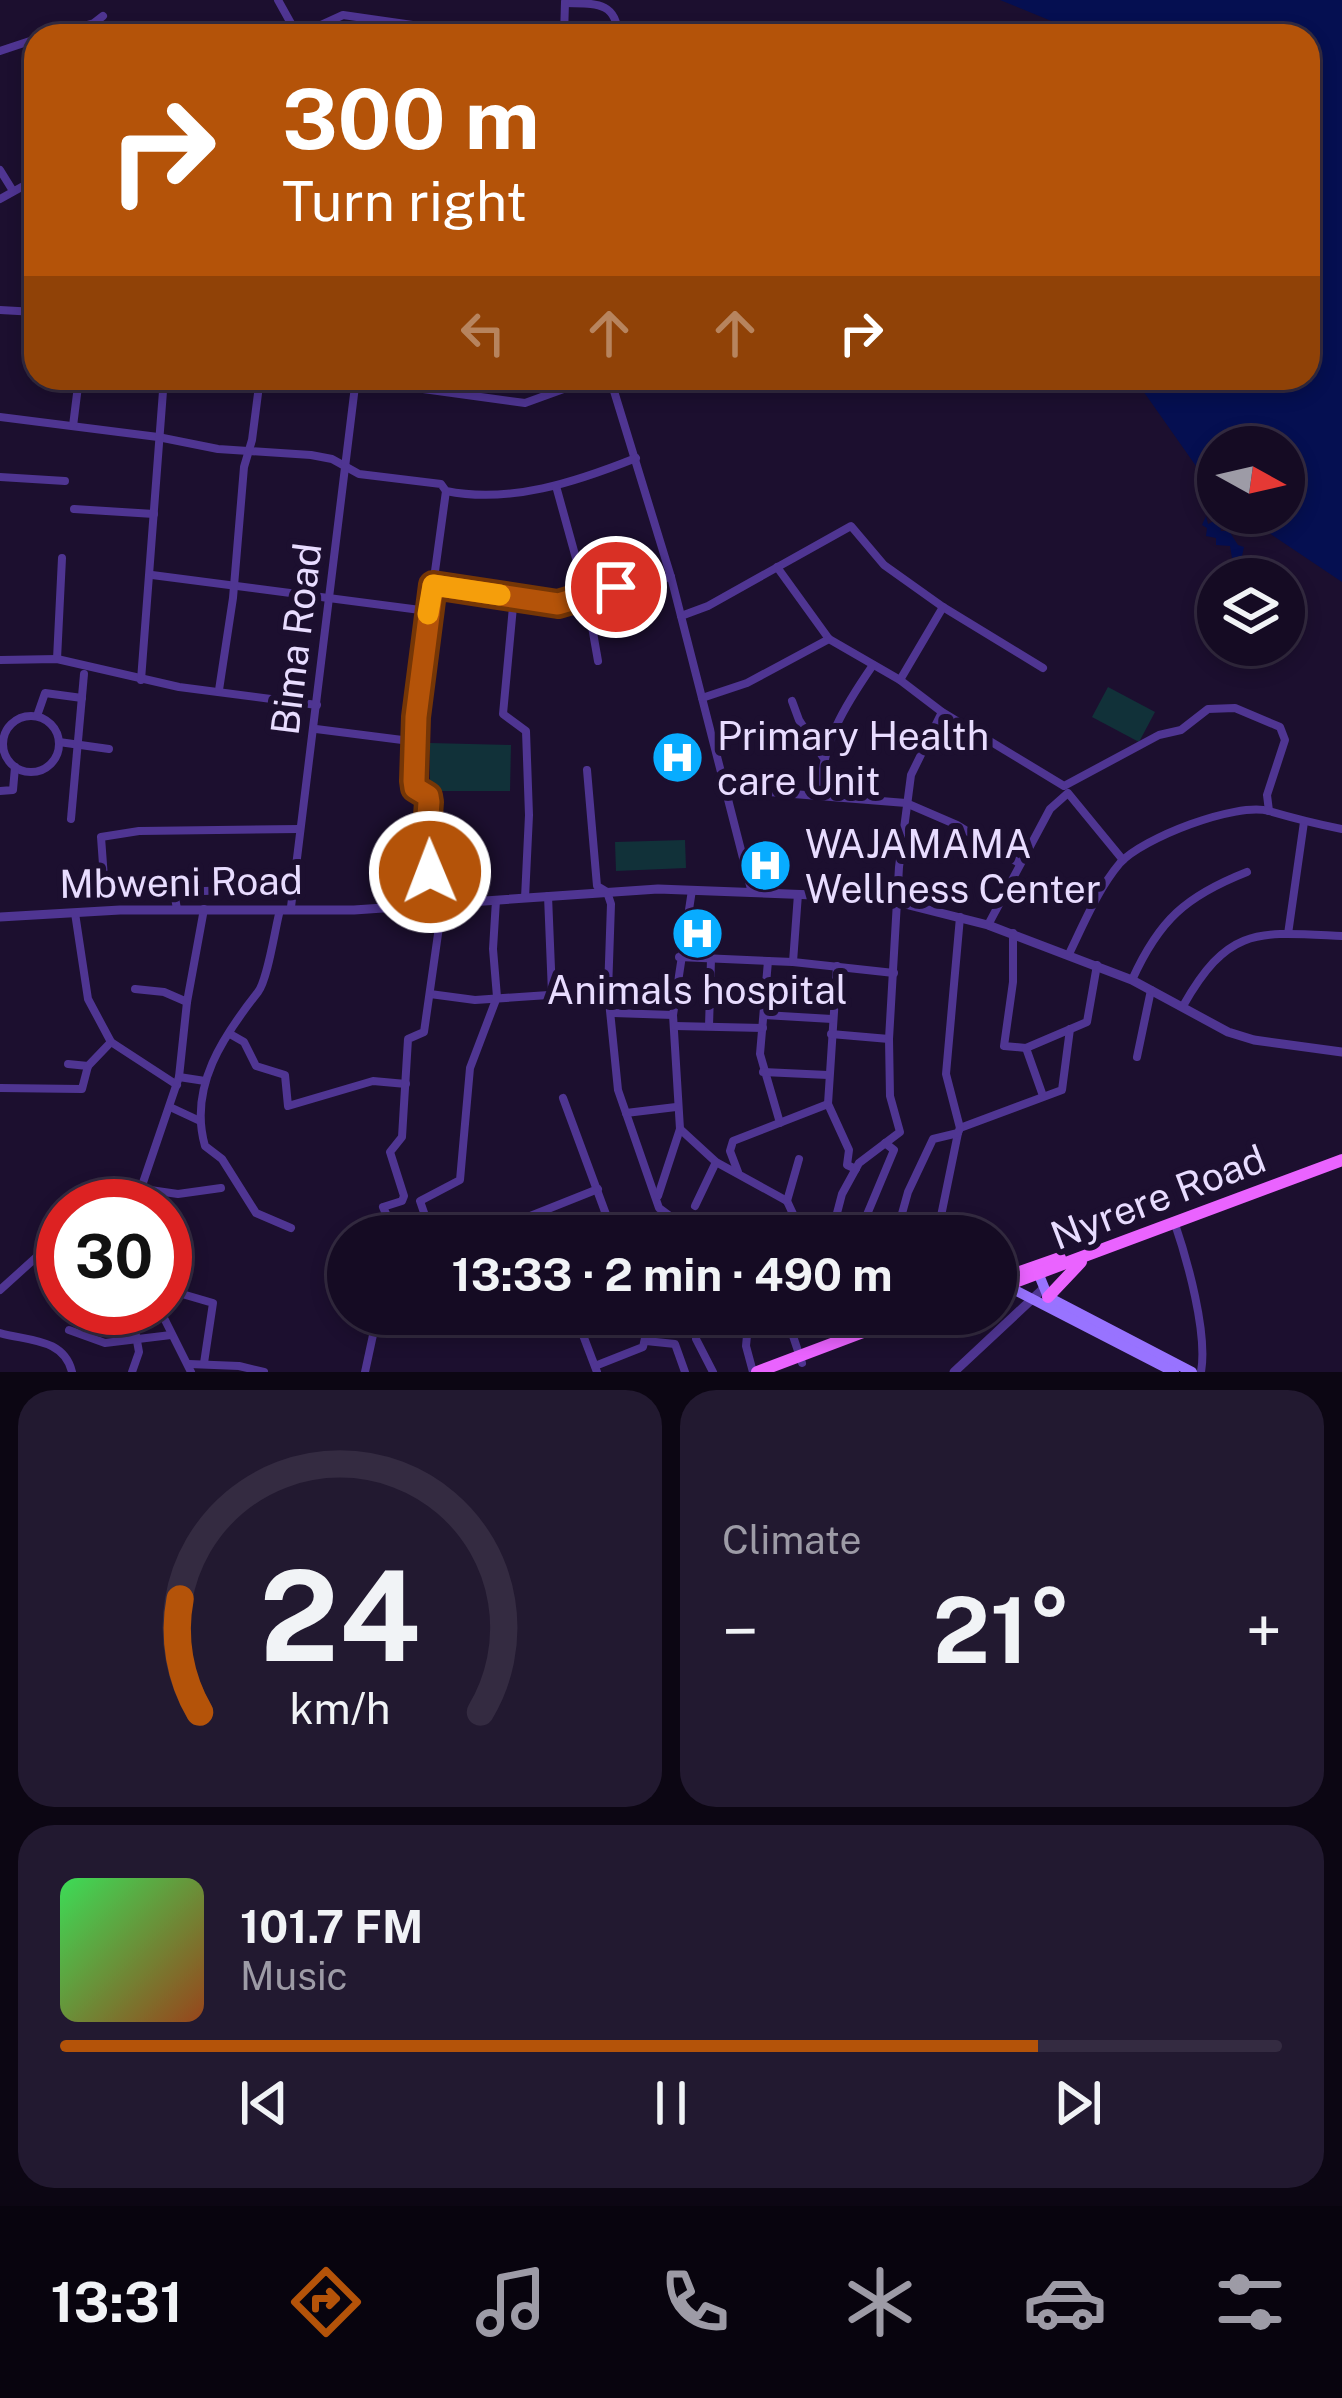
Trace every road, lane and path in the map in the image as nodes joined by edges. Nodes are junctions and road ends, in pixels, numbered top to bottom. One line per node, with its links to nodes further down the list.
1 (565, 2): 6 (street)
2 (104, 16): 3 (street)
3 (90, 24)
4 (324, 24): 5 (street)
5 (373, 24)
6 (616, 24)
7 (0, 170): 9 (street)
8 (24, 185): 9 (street)
9 (13, 191): 10 (street)
10 (0, 199)
11 (78, 390): 19 (street)
12 (163, 390): 20 (street)
13 (258, 390): 21 (street)
14 (355, 390): 23 (street, Bima Road)
15 (433, 390): 16 (street)
16 (561, 390)
17 (614, 390): 22 (street)
18 (0, 417): 19 (street)
19 (73, 426): 20 (street)
20 (158, 437): 21 (street); 29 (street)
21 (249, 452): 23 (street); 34 (street)
22 (636, 458): 26 (street); 33 (street)
23 (345, 469): 27 (street); 36 (street, Bima Road)
24 (0, 477): 25 (street)
25 (65, 481)
26 (556, 486): 27 (street); 38 (street)
27 (446, 491): 35 (street)
28 (74, 509): 29 (street)
29 (154, 514): 32 (street)
30 (62, 558): 43 (street)
31 (777, 568): 39 (street); 41 (street); 42 (street)
32 (152, 575): 34 (street); 49 (street)
33 (671, 577): 38 (street); 41 (street)
34 (234, 583): 36 (street); 51 (street)
35 (433, 585): 37 (street); 40 (street)
36 (330, 596): 40 (street); 55 (street, Bima Road)
37 (514, 596): 38 (street); 89 (street)
38 (587, 598): 45 (street)
39 (943, 607): 47 (street); 50 (street)
40 (428, 610): 62 (street)
41 (681, 616): 53 (street)
42 (829, 639): 46 (street); 53 (street)
43 (57, 659): 44 (street); 49 (street)
44 (0, 660)
45 (598, 661)
46 (873, 665): 50 (street); 66 (street)
47 (1043, 668)
48 (84, 674): 52 (street)
49 (141, 680): 51 (street)
50 (900, 680): 56 (street)
51 (219, 690): 55 (street)
52 (82, 698): 57 (street); 63 (street)
53 (702, 698): 72 (street)
54 (792, 700): 66 (street)
55 (317, 705): 60 (street, Bima Road)
56 (942, 712): 69 (street); 73 (street)
57 (37, 716): 59 (street); 61 (street)
58 (0, 717): 59 (street)
59 (9, 726): 65 (street)
60 (316, 729): 62 (street); 77 (street, Bima Road)
61 (59, 742): 63 (street); 67 (street)
62 (418, 742): 92 (street)
63 (78, 745): 64 (street); 75 (street)
64 (109, 749)
65 (2, 750): 67 (street)
66 (824, 757): 71 (street)
67 (15, 767): 70 (street)
68 (587, 770): 85 (street)
69 (1066, 790): 74 (street); 79 (street); 80 (street)
70 (0, 791)
71 (820, 795): 72 (street); 73 (street)
72 (726, 796): 86 (street)
73 (906, 803): 80 (street); 91 (street)
74 (1269, 811): 76 (street); 79 (street)
75 (70, 819)
76 (1304, 822): 78 (street); 101 (street)
77 (299, 829): 84 (street); 93 (street, Bima Road)
78 (1342, 829)
79 (1123, 860): 103 (street)
80 (1019, 863): 99 (street)
81 (1247, 872): 111 (street)
82 (261, 889): 84 (street)
83 (692, 890): 85 (street, Mbweni Road); 86 (street, Mbweni Road); 104 (street)
84 (174, 892): 94 (street)
85 (607, 892): 88 (street, Mbweni Road); 114 (street)
86 (752, 892): 87 (street, Mbweni Road)
87 (798, 894): 91 (street, Mbweni Road); 107 (street)
88 (548, 896): 89 (street, Mbweni Road); 115 (street)
89 (524, 898): 90 (street, Mbweni Road)
90 (496, 900): 92 (street, Mbweni Road); 117 (street)
91 (897, 902): 98 (street, Mbweni Road); 110 (street)
92 (442, 906): 93 (street, Mbweni Road); 116 (street)
93 (286, 907): 95 (street, Mbweni Road); 128 (street, Bima Road)
94 (177, 909): 95 (street, Mbweni Road); 96 (street, Mbweni Road)
95 (204, 909): 118 (street)
96 (75, 913): 97 (street, Mbweni Road); 131 (street)
97 (0, 917)
98 (960, 917): 99 (street, Mbweni Road); 152 (street)
99 (988, 925): 100 (street, Mbweni Road)
100 (1013, 934): 103 (street, Mbweni Road); 132 (street)
101 (1288, 934): 102 (street); 119 (street)
102 (1342, 937)
103 (1069, 954): 108 (street, Mbweni Road)
104 (679, 957): 105 (street); 121 (street)
105 (711, 959): 106 (street); 125 (street)
106 (768, 961): 107 (street); 122 (street)
107 (793, 962): 109 (street)
108 (1097, 965): 111 (street, Mbweni Road); 127 (street)
109 (836, 966): 110 (street); 123 (street)
110 (894, 973): 130 (street)
111 (1132, 980): 113 (street, Mbweni Road)
112 (135, 989): 118 (street)
113 (1151, 990): 119 (street, Mbweni Road); 134 (street)
114 (608, 991): 115 (street); 120 (street)
115 (552, 993): 117 (street)
116 (430, 994): 117 (street); 141 (street)
117 (497, 998): 165 (street)
118 (187, 1002): 139 (street)
119 (1183, 1006): 133 (street, Mbweni Road)
120 (613, 1013): 121 (street); 148 (street)
121 (673, 1015): 124 (street)
122 (764, 1016): 123 (street); 126 (street)
123 (832, 1019): 129 (street)
124 (675, 1026): 125 (street); 146 (street)
125 (709, 1026): 126 (street)
126 (764, 1028): 137 (street)
127 (1070, 1028): 132 (street); 143 (street)
128 (230, 1034): 140 (street, Bima Road); 141 (street)
129 (831, 1034): 130 (street); 138 (street)
130 (889, 1039): 153 (street)
131 (111, 1042): 136 (street); 139 (street)
132 (1026, 1048): 143 (street)
133 (1342, 1052)
134 (1137, 1057)
135 (68, 1064): 136 (street)
136 (88, 1066): 142 (street)
137 (764, 1072): 138 (street); 150 (street)
138 (828, 1075): 145 (street)
139 (178, 1081): 140 (street); 147 (street)
140 (205, 1081): 149 (street)
141 (406, 1084): 164 (street)
142 (0, 1088)
143 (1042, 1096): 152 (street)
144 (563, 1098): 161 (street)
145 (828, 1104): 150 (street); 157 (street)
146 (676, 1106): 148 (street); 151 (street)
147 (170, 1107): 149 (street); 159 (street)
148 (626, 1112): 163 (street)
149 (200, 1121): 179 (street)
150 (780, 1123): 158 (street)
151 (680, 1129): 156 (street); 163 (street)
152 (959, 1131): 176 (street); 177 (street)
153 (885, 1143): 157 (street); 175 (street)
154 (1342, 1156): 178 (main road, Nyrere Road)
155 (800, 1159): 166 (street)
156 (716, 1162): 158 (street); 167 (street)
157 (856, 1169): 174 (street)
158 (738, 1172): 166 (street)
159 (146, 1179)
160 (221, 1188): 162 (street)
161 (598, 1190): 170 (street); 171 (street)
162 (192, 1192)
163 (657, 1198): 172 (street)
164 (404, 1199): 165 (street); 168 (street)
165 (420, 1201): 169 (street)
166 (787, 1201): 173 (street)
167 (695, 1206)
168 (387, 1215)
169 (425, 1215)
170 (538, 1215)
171 (607, 1215)
172 (668, 1215)
173 (794, 1215)
174 (836, 1215)
175 (868, 1215)
176 (902, 1215)
177 (941, 1215)
178 (1174, 1220): 181 (main road, Nyrere Road); 182 (main road, Nyrere Road); 217 (street)
179 (291, 1228)
180 (36, 1257): 184 (street)
181 (1086, 1257): 182 (main road, Nyrere Road); 182 (main road)
182 (1042, 1282): 183 (main road, Nyrere Road); 187 (street); 188 (main road)
183 (1017, 1283)
184 (0, 1290)
185 (1017, 1291): 187 (main road)
186 (192, 1296): 204 (street)
187 (1031, 1298): 188 (main road); 215 (street)
188 (1095, 1327): 202 (main road)
189 (0, 1333): 207 (street)
190 (83, 1335): 200 (street)
191 (171, 1335): 200 (street); 205 (street)
192 (373, 1335): 210 (street)
193 (583, 1335): 206 (street)
194 (644, 1335): 201 (street)
195 (696, 1335): 212 (street)
196 (747, 1335): 213 (street)
197 (792, 1335): 203 (street)
198 (858, 1335): 203 (main road)
199 (871, 1335): 203 (main road)
200 (138, 1337): 208 (street)
201 (646, 1341): 206 (street); 211 (street)
202 (1152, 1357): 216 (main road); 217 (main road)
203 (800, 1360): 213 (main road); 214 (main road)
204 (204, 1363): 205 (street); 209 (street)
205 (190, 1368)
206 (596, 1369)
207 (72, 1372)
208 (132, 1372)
209 (264, 1372)
210 (365, 1372)
211 (686, 1372)
212 (712, 1372)
213 (755, 1372)
214 (780, 1372)
215 (954, 1372)
216 (1174, 1372)
217 (1196, 1372)

